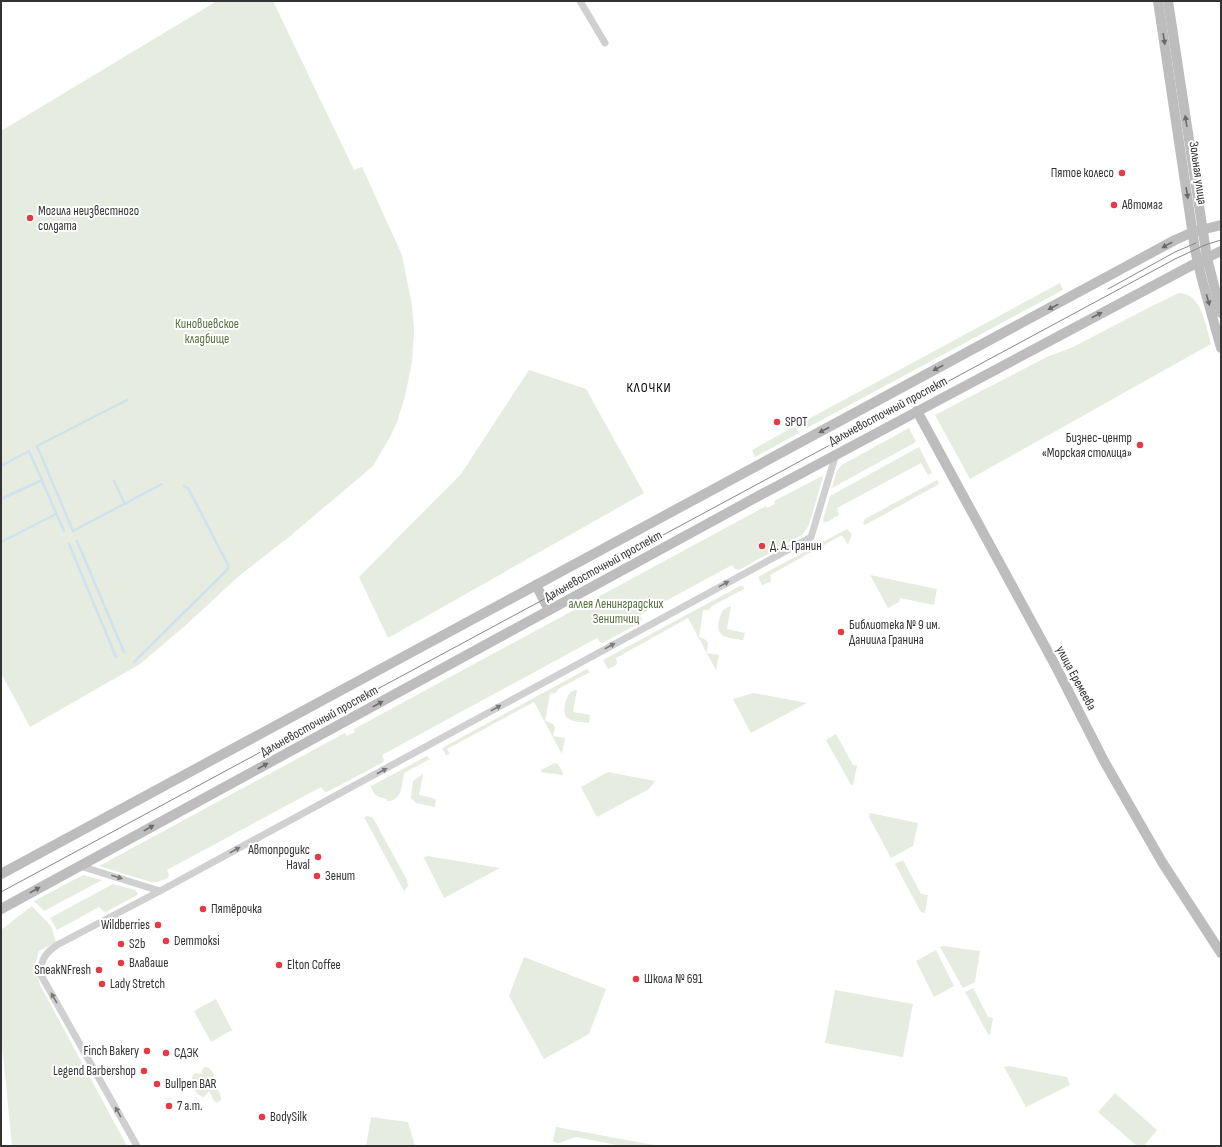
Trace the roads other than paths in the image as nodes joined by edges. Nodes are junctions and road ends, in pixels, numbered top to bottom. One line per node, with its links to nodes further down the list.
1 (580, 1): 4 (street)
2 (1158, 1): 6 (main road, Зольная улица, one-way to 6)
3 (1168, 1): 6 (main road, Зольная улица, one-way to 3)
4 (605, 43)
5 (1221, 225): 6 (main road, Дальневосточный проспект)
6 (1198, 230): 8 (main road, Зольная улица); 13 (main road, Дальневосточный проспект, one-way to 13)
7 (1221, 252): 8 (main road, Дальневосточный проспект)
8 (1202, 260): 9 (main road, Зольная улица); 10 (main road, Зольная улица, one-way to 10); 11 (main road, Дальневосточный проспект, one-way to 8)
9 (1221, 313)
10 (1221, 348)
11 (917, 411): 12 (main road, Дальневосточный проспект); 19 (main road, улица Еремеева)
12 (836, 454): 14 (main road, Дальневосточный проспект); 17 (street, one-way to 12)
13 (536, 584): 14 (main road); 16 (main road, Дальневосточный проспект)
14 (549, 610): 15 (main road, Дальневосточный проспект, one-way to 14)
15 (80, 866): 17 (street, one-way to 17); 18 (main road, Дальневосточный проспект, one-way to 15)
16 (1, 874)
17 (160, 891): 20 (street, one-way to 17)
18 (1, 909)
19 (1221, 953)
20 (137, 1146)

